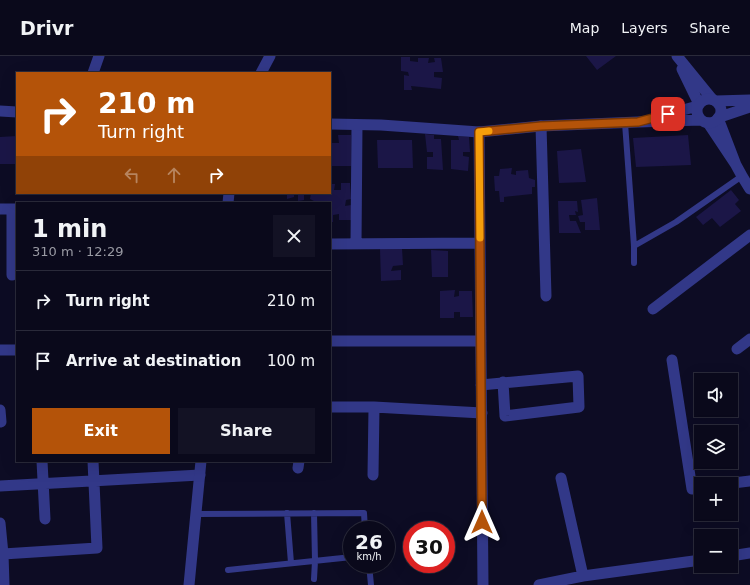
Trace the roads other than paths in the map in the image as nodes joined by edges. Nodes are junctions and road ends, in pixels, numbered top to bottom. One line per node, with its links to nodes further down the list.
1 (98, 56): 4 (street)
2 (270, 56): 5 (street)
3 (677, 56): 6 (street); 8 (street)
4 (93, 72)
5 (262, 72)
6 (714, 100): 7 (street); 8 (street); 12 (street)
7 (750, 100)
8 (698, 105): 13 (street); 14 (street)
9 (750, 107): 12 (street)
10 (0, 111): 11 (street)
11 (16, 112)
12 (719, 117): 14 (street); 20 (street)
13 (638, 122): 14 (street); 15 (street)
14 (704, 122): 20 (street)
15 (625, 123): 18 (street); 29 (lane)
16 (331, 124): 17 (street)
17 (357, 125): 19 (street); 28 (street)
18 (541, 126): 19 (street); 32 (street)
19 (479, 132): 26 (street)
20 (736, 165): 21 (street)
21 (742, 176): 22 (street); 29 (lane)
22 (750, 189)
23 (0, 209): 24 (street)
24 (14, 209): 31 (street)
25 (750, 234): 33 (street)
26 (480, 243): 28 (street); 36 (street)
27 (331, 244): 28 (street)
28 (356, 244)
29 (634, 246): 30 (lane)
30 (634, 263)
31 (12, 275)
32 (546, 296)
33 (653, 309)
34 (750, 339): 37 (street)
35 (331, 341): 36 (street)
36 (481, 341): 42 (street)
37 (737, 349)
38 (0, 350): 39 (street)
39 (16, 350)
40 (672, 360): 59 (street)
41 (503, 382): 41 (street); 42 (street)
42 (481, 384): 46 (street)
43 (331, 407): 44 (street)
44 (374, 407): 46 (street); 52 (street)
45 (0, 410): 47 (street)
46 (482, 413): 80 (street)
47 (1, 422)
48 (42, 462): 57 (street)
49 (93, 462): 54 (street)
50 (202, 462): 51 (street)
51 (200, 475): 54 (street); 62 (street)
52 (373, 475)
53 (561, 478): 75 (street)
54 (95, 481): 57 (street); 67 (street)
55 (750, 481): 56 (street)
56 (738, 482)
57 (43, 484): 58 (street); 63 (street)
58 (0, 486)
59 (694, 489)
60 (287, 513): 61 (lane); 62 (lane); 72 (lane)
61 (314, 513): 64 (lane); 70 (lane)
62 (196, 514): 78 (street)
63 (45, 519)
64 (364, 521)
65 (0, 523): 67 (street)
66 (750, 553): 68 (street)
67 (3, 554): 77 (street)
68 (738, 555)
69 (343, 558): 70 (lane)
70 (315, 561): 72 (lane); 76 (lane)
71 (694, 561): 75 (street)
72 (291, 563): 73 (lane)
73 (228, 570)
74 (370, 573): 79 (lane)
75 (583, 576): 81 (street)
76 (314, 579)
77 (4, 585)
78 (189, 585)
79 (371, 585)
80 (483, 585)
81 (539, 585)

